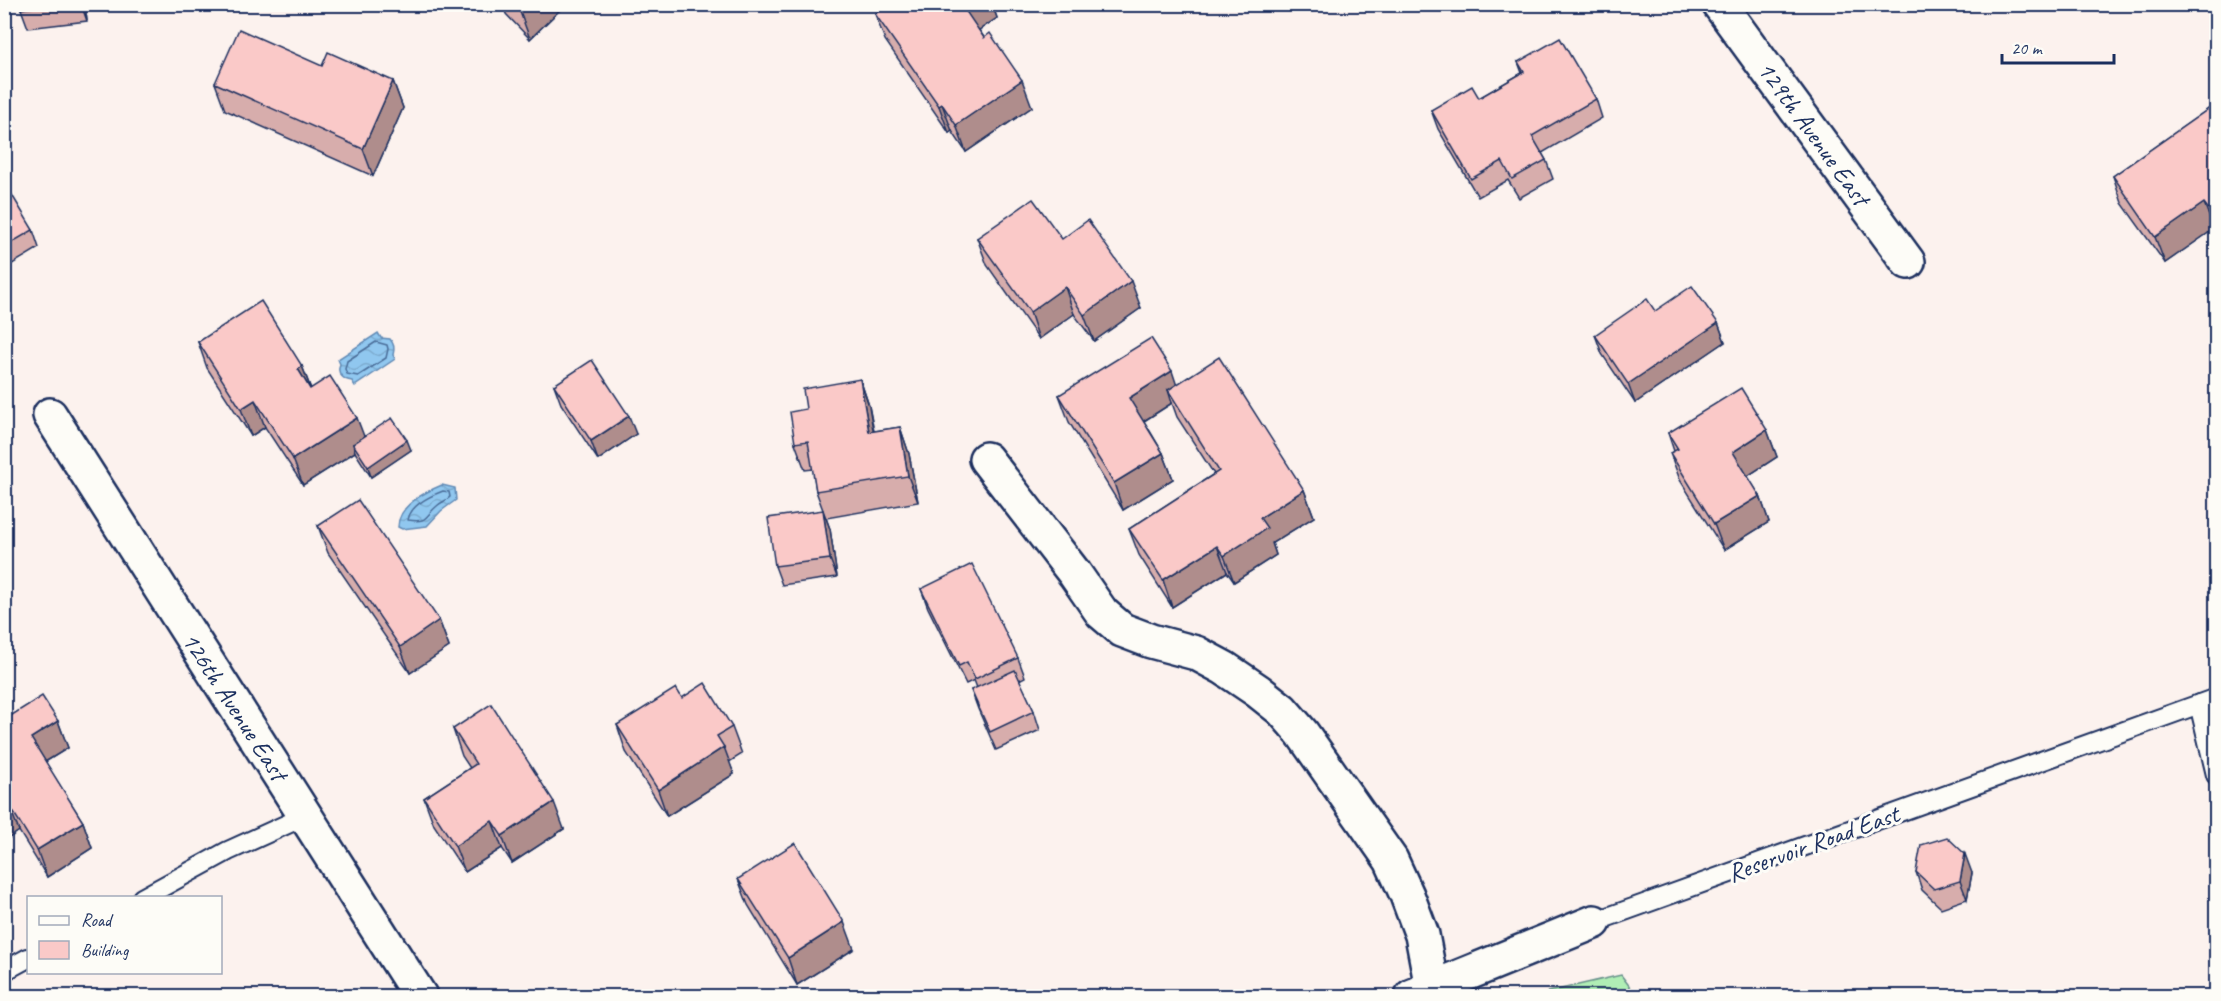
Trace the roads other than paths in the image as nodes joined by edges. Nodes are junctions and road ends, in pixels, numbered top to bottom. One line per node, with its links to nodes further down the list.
1 (1719, 4): 2 (street, 129th Avenue East)
2 (1908, 262)
3 (50, 415): 8 (street, 126th Avenue East)
4 (986, 459): 13 (street)
5 (2217, 698): 6 (lane, Reservoir Road East)
6 (2199, 704): 7 (lane); 10 (lane, Reservoir Road East)
7 (2217, 775)
8 (305, 816): 9 (lane); 14 (street, 126th Avenue East)
9 (144, 896)
10 (1594, 922): 13 (street, Reservoir Road East)
11 (27, 959): 12 (lane)
12 (4, 971)
13 (1422, 992)
14 (420, 996)

